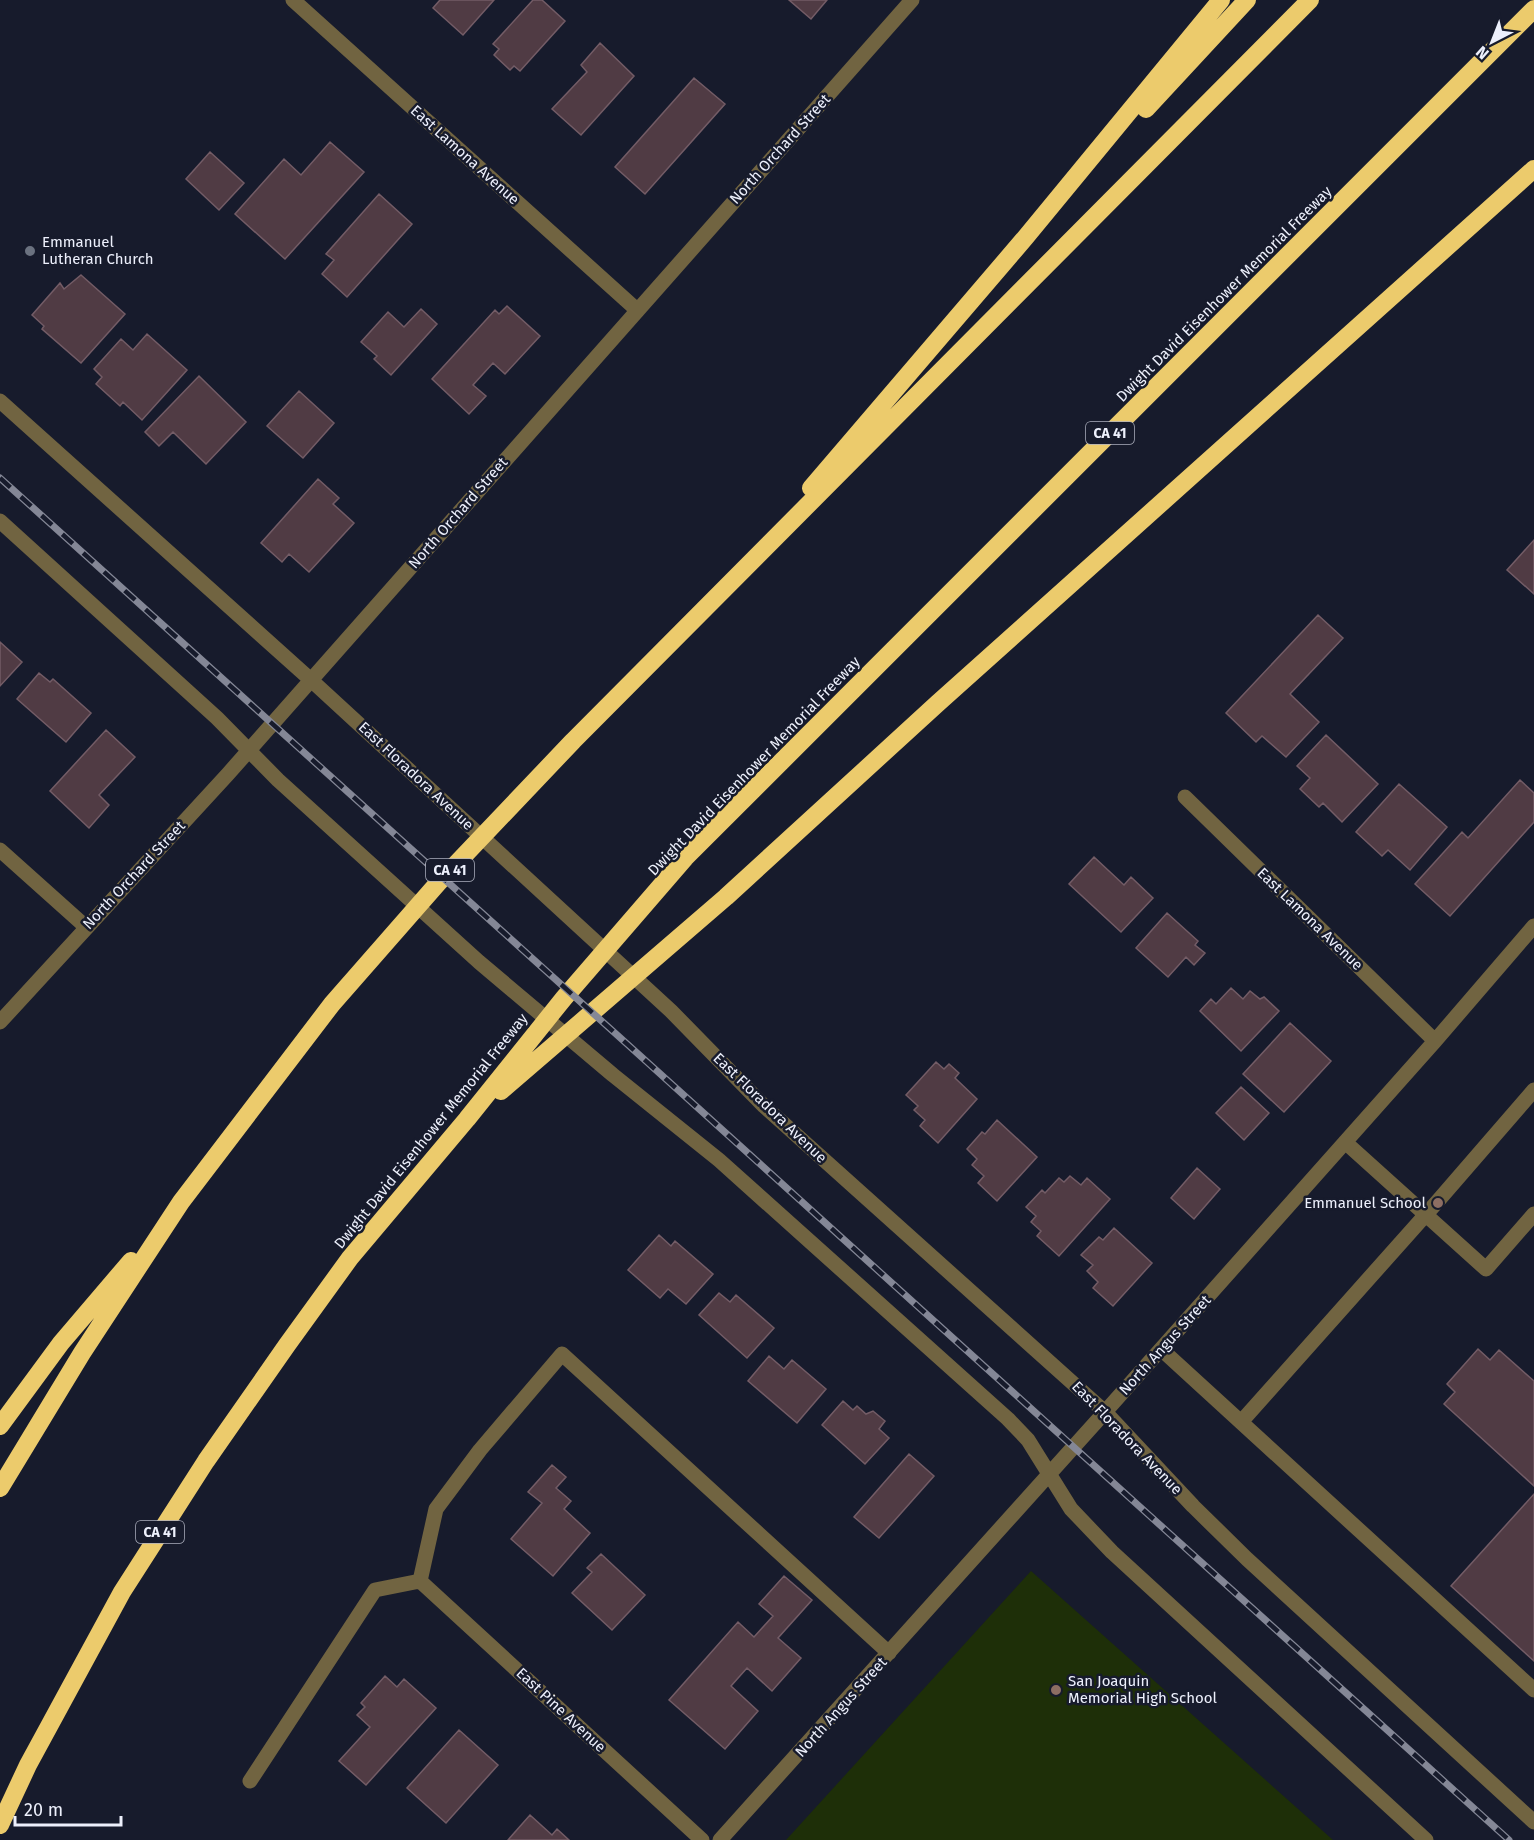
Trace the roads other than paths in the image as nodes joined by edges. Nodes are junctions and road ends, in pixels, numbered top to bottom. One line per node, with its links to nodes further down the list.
1 (293, 0): 11 (street, East Lamona Avenue)
2 (912, 0): 11 (street, North Orchard Street)
3 (1221, 0): 10 (highway)
4 (1247, 0): 10 (highway)
5 (1310, 0): 14 (highway, CA 41)
6 (1534, 9): 24 (highway, Dwight David Eisenhower Memorial Freeway / CA 41)
7 (1534, 169): 9 (highway)
8 (1534, 178): 9 (highway)
9 (1477, 220): 24 (highway)
10 (1025, 238): 14 (highway)
11 (637, 310): 15 (street, North Orchard Street)
12 (0, 401): 15 (street, East Floradora Avenue)
13 (0, 521): 16 (street)
14 (715, 598): 26 (highway, CA 41)
15 (311, 680): 16 (street, North Orchard Street); 30 (street, East Floradora Avenue)
16 (249, 750): 20 (street, North Orchard Street); 33 (street)
17 (1185, 797): 22 (street, East Lamona Avenue)
18 (0, 850): 20 (street)
19 (1534, 926): 22 (street, North Angus Street)
20 (86, 927): 21 (street, North Orchard Street)
21 (0, 1022)
22 (1435, 1041): 25 (street, North Angus Street)
23 (1534, 1090): 27 (street)
24 (467, 1119): 40 (highway, Dwight David Eisenhower Memorial Freeway / CA 41)
25 (1345, 1142): 27 (street); 29 (street, North Angus Street)
26 (181, 1202): 32 (highway); 34 (highway, CA 41)
27 (1426, 1214): 28 (street); 31 (street)
28 (1534, 1214)
29 (1161, 1349): 30 (street, North Angus Street); 31 (street)
30 (1105, 1412): 33 (street, North Angus Street); 39 (street, East Floradora Avenue)
31 (1241, 1422): 37 (street)
32 (0, 1426)
33 (1049, 1474): 36 (street, North Angus Street); 43 (street)
34 (0, 1488)
35 (420, 1581): 36 (street); 38 (street); 41 (street, East Pine Avenue)
36 (889, 1653): 42 (street, North Angus Street)
37 (1534, 1690)
38 (250, 1781)
39 (1534, 1822)
40 (0, 1825)
41 (702, 1840)
42 (720, 1840)
43 (1426, 1840)

